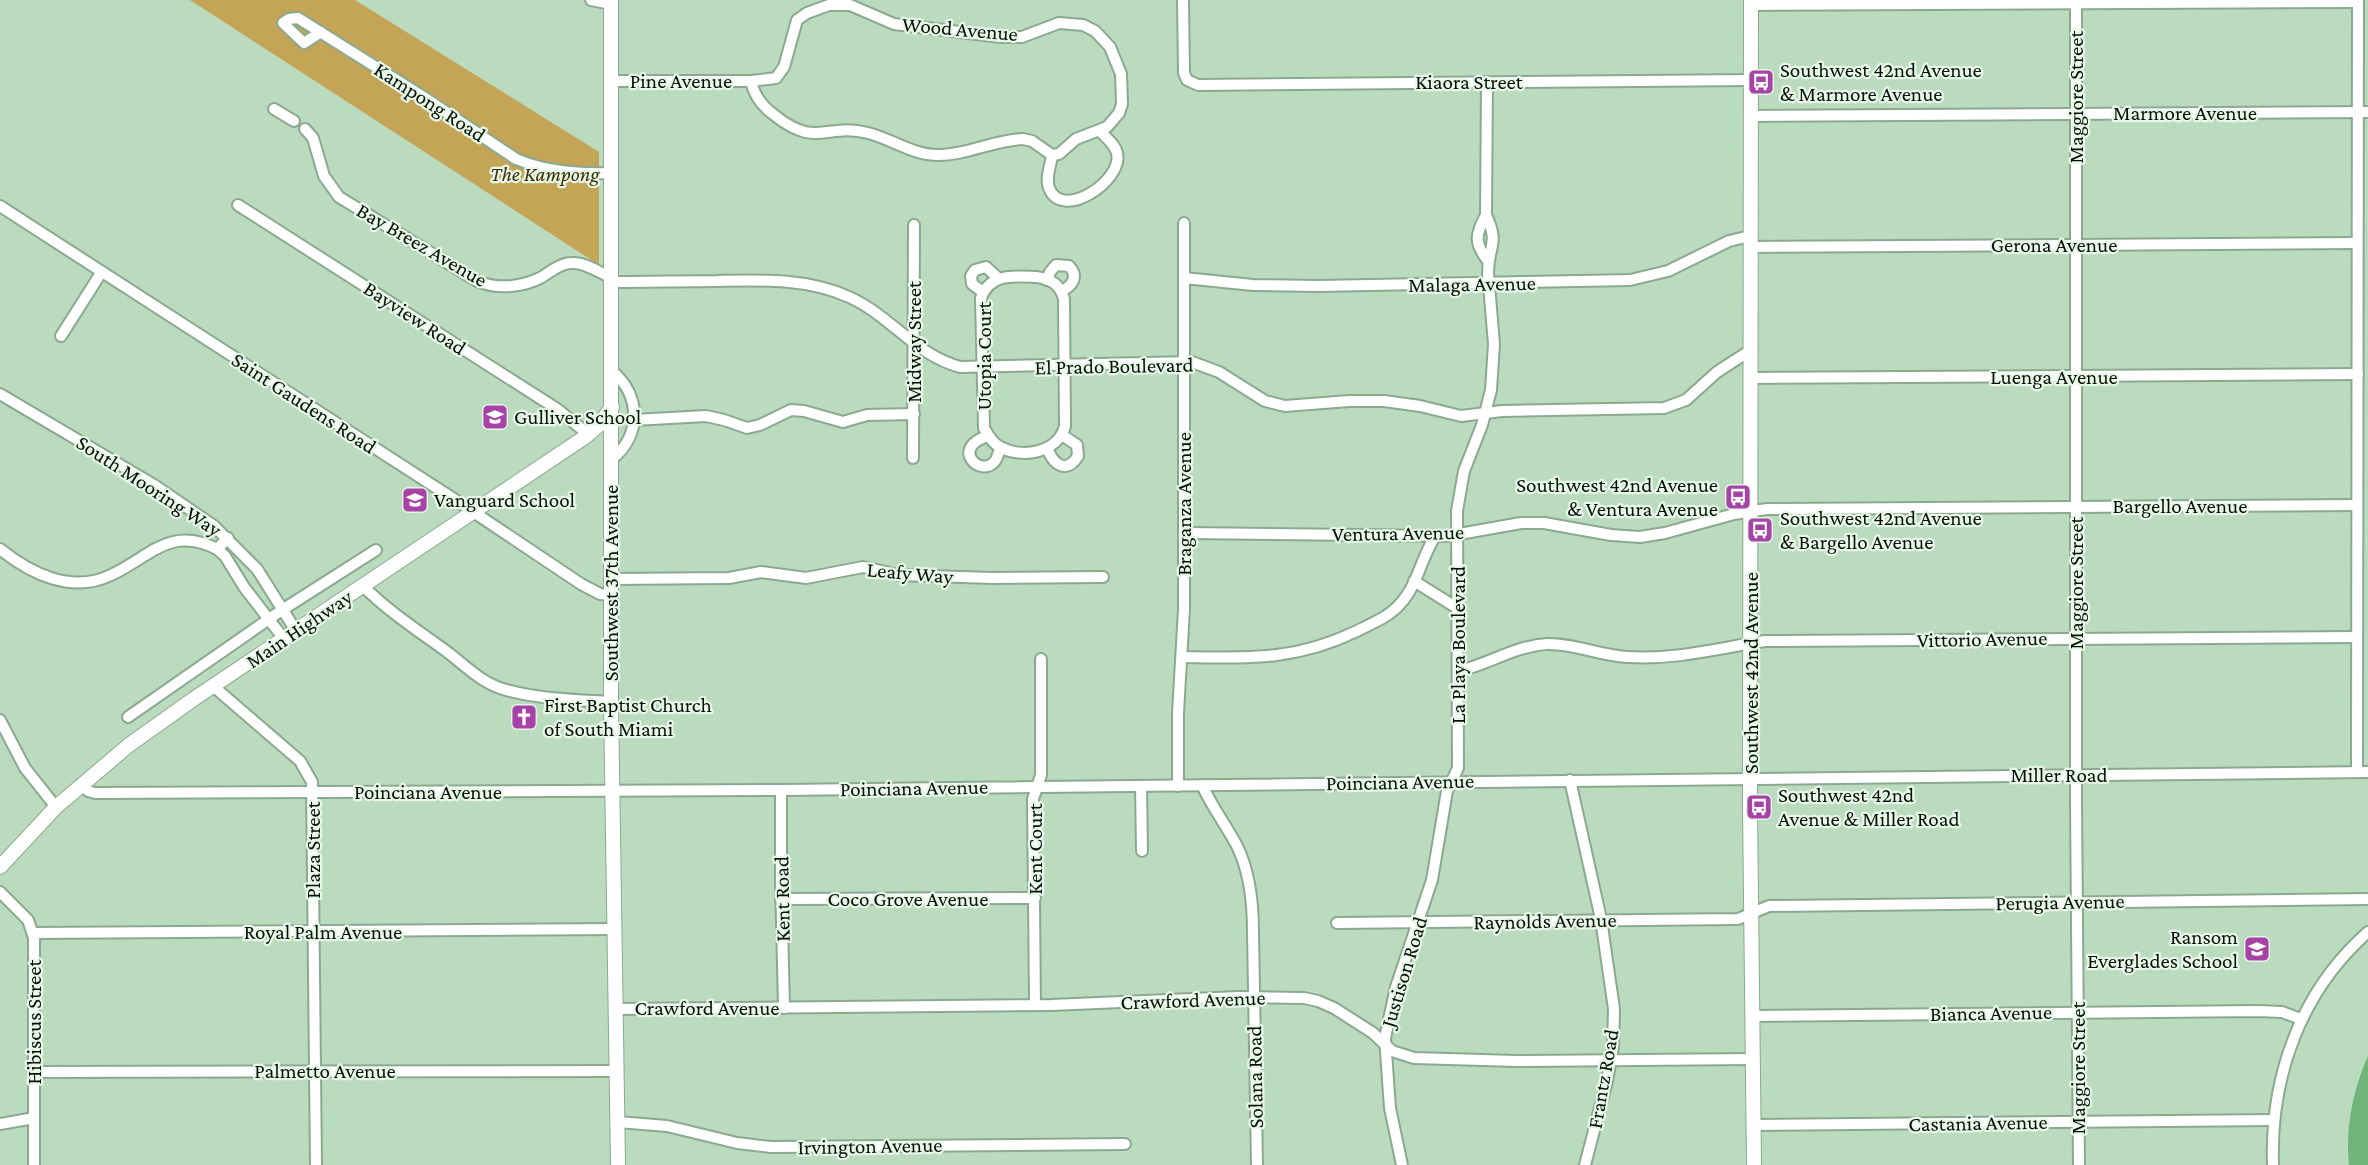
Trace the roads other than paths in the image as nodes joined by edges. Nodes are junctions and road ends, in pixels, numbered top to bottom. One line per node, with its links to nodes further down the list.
1 (591, 0): 4 (street)
2 (1183, 0): 11 (street, Kiaora Street)
3 (2358, 1): 5 (street); 13 (street)
4 (611, 2): 9 (main road, Southwest 37th Avenue)
5 (2076, 2): 6 (street); 14 (street, Maggiore Street)
6 (1751, 3): 8 (main road, Southwest 42nd Avenue)
7 (321, 32): 20 (street, Kampong Road)
8 (1751, 80): 11 (street, Kiaora Street); 15 (main road, Southwest 42nd Avenue)
9 (612, 81): 10 (street, Pine Avenue); 20 (main road, Southwest 37th Avenue)
10 (751, 81): 18 (street, Wood Avenue); 19 (street)
11 (1487, 82): 23 (street, La Playa Boulevard)
12 (274, 109): 16 (street)
13 (2363, 112): 14 (street, Marmore Avenue); 27 (street)
14 (2077, 113): 15 (street, Marmore Avenue); 28 (street, Maggiore Street)
15 (1750, 116): 26 (main road, Southwest 42nd Avenue)
16 (294, 121)
17 (306, 129): 33 (street, Bay Breez Avenue)
18 (1100, 131): 19 (street, Wood Avenue); 19 (street)
19 (1052, 155)
20 (612, 173): 33 (main road, Southwest 37th Avenue)
21 (238, 205): 53 (street, Bayview Road)
22 (0, 206): 30 (street, Saint Gaudens Road)
23 (1486, 215): 29 (street, La Playa Boulevard); 29 (street, La Playa Boulevard)
24 (1184, 223): 32 (street, Braganza Avenue)
25 (914, 225): 39 (street, Midway Street)
26 (1750, 241): 28 (street, Gerona Avenue); 35 (street, Malaga Avenue); 40 (main road, Southwest 42nd Avenue)
27 (2357, 243): 28 (street, Gerona Avenue); 45 (street)
28 (2076, 245): 46 (street, Maggiore Street)
29 (1488, 261): 35 (street, La Playa Boulevard)
30 (101, 273): 38 (street); 63 (street, Saint Gaudens Road)
31 (998, 278): 34 (street, Utopia Court); 37 (street, Utopia Court); 37 (street)
32 (1184, 278): 35 (street, Malaga Avenue); 41 (street, Braganza Avenue)
33 (612, 280): 39 (street, El Prado Boulevard); 44 (main road, Southwest 37th Avenue)
34 (1047, 280): 36 (street); 36 (street)
35 (1489, 284): 50 (street, La Playa Boulevard)
36 (1061, 291): 42 (street)
37 (983, 292): 43 (street, Utopia Court)
38 (61, 336)
39 (914, 344): 43 (street, El Prado Boulevard); 51 (street, Midway Street)
40 (1751, 350): 47 (main road, Southwest 42nd Avenue); 50 (street, El Prado Boulevard)
41 (1184, 363): 42 (street, El Prado Boulevard); 50 (street, El Prado Boulevard); 64 (street, Braganza Avenue)
42 (1064, 365): 43 (street, El Prado Boulevard); 54 (street)
43 (983, 368): 55 (street, Utopia Court)
44 (612, 371): 49 (main road, Southwest 37th Avenue); 52 (street)
45 (2358, 374): 46 (street, Luenga Avenue); 60 (street)
46 (2076, 377): 47 (street, Luenga Avenue); 61 (street, Maggiore Street)
47 (1751, 378): 62 (main road, Southwest 42nd Avenue)
48 (0, 394): 67 (street, South Mooring Way)
49 (612, 407): 53 (main road, Main Highway); 58 (main road, Southwest 37th Avenue)
50 (1485, 413): 65 (street, La Playa Boulevard)
51 (914, 414): 52 (street); 59 (street, Midway Street)
52 (634, 420): 58 (street)
53 (589, 434): 58 (main road); 63 (main road, Main Highway)
54 (1062, 435): 57 (street); 57 (street)
55 (988, 436): 56 (street, Utopia Court); 56 (street)
56 (1000, 447): 57 (street)
57 (1047, 448)
58 (612, 453): 72 (main road, Southwest 37th Avenue)
59 (913, 458)
60 (2357, 505): 61 (street, Bargello Avenue); 80 (street)
61 (2076, 507): 62 (street, Bargello Avenue); 81 (street, Maggiore Street)
62 (1750, 511): 65 (street, Ventura Avenue); 82 (main road, Southwest 42nd Avenue)
63 (473, 512): 74 (main road, Main Highway); 75 (street, Saint Gaudens Road)
64 (1185, 533): 66 (street, Ventura Avenue); 83 (street, Braganza Avenue)
65 (1457, 535): 66 (street, Ventura Avenue); 76 (street, La Playa Boulevard)
66 (1436, 536): 73 (street)
67 (228, 538): 69 (street); 77 (street, South Mooring Way)
68 (0, 549): 69 (street)
69 (217, 549): 78 (street, South Mooring Way)
70 (376, 550): 77 (street)
71 (1103, 577): 72 (street, Leafy Way)
72 (610, 579): 75 (main road, Southwest 37th Avenue)
73 (1414, 581): 76 (street); 83 (street)
74 (363, 586): 79 (main road, Main Highway); 87 (street)
75 (611, 594): 87 (main road, Southwest 37th Avenue)
76 (1457, 608): 85 (street, La Playa Boulevard)
77 (282, 610): 78 (street); 79 (street, South Mooring Way)
78 (269, 620): 79 (street, South Mooring Way); 88 (street)
79 (290, 635): 86 (main road, Main Highway)
80 (2357, 637): 81 (street, Vittorio Avenue); 90 (street)
81 (2076, 638): 82 (street, Vittorio Avenue); 91 (street, Maggiore Street)
82 (1751, 643): 85 (street, Vittorio Avenue); 92 (main road, Southwest 42nd Avenue)
83 (1183, 657): 99 (street, Braganza Avenue)
84 (1041, 659): 97 (street, Kent Court)
85 (1459, 670): 94 (street, La Playa Boulevard)
86 (213, 686): 95 (main road, Main Highway); 102 (street, Plaza Street)
87 (610, 702): 101 (main road, Southwest 37th Avenue)
88 (128, 717)
89 (0, 720): 103 (street)
90 (2363, 772): 91 (street, Miller Road)
91 (2076, 775): 92 (street, Miller Road); 110 (street, Maggiore Street)
92 (1750, 778): 93 (street, Poinciana Avenue); 111 (main road, Southwest 42nd Avenue)
93 (1570, 780): 94 (street, Poinciana Avenue); 112 (street, Frantz Road)
94 (1451, 782): 96 (street, Poinciana Avenue); 114 (street, Justison Road)
95 (81, 784): 102 (street, Poinciana Avenue); 103 (main road, Main Highway)
96 (1202, 785): 99 (street, Poinciana Avenue); 119 (street, Solana Road)
97 (1037, 786): 98 (street, Poinciana Avenue); 100 (street, Poinciana Avenue); 107 (street, Kent Court)
98 (1141, 786): 99 (street, Poinciana Avenue); 104 (street)
99 (1178, 786)
100 (782, 790): 101 (street, Poinciana Avenue); 108 (street, Kent Road)
101 (612, 791): 102 (street, Poinciana Avenue); 115 (main road, Southwest 37th Avenue)
102 (313, 793): 116 (street, Plaza Street)
103 (56, 807): 105 (main road, Main Highway)
104 (1142, 851)
105 (0, 867)
106 (0, 892): 118 (street, Hibiscus Street)
107 (1035, 898): 108 (street, Coco Grove Avenue); 120 (street, Kent Court)
108 (781, 899): 121 (street, Kent Road)
109 (2368, 899): 110 (street, Perugia Avenue)
110 (2076, 902): 111 (street, Perugia Avenue); 123 (street, Maggiore Street)
111 (1752, 912): 112 (street, Raynolds Avenue); 124 (main road, Southwest 42nd Avenue)
112 (1601, 919): 114 (street, Raynolds Avenue); 128 (street, Frantz Road)
113 (1337, 923): 114 (street, Raynolds Avenue)
114 (1418, 923): 126 (street, Justison Road)
115 (614, 929): 116 (street, Royal Palm Avenue); 122 (main road, Southwest 37th Avenue)
116 (313, 932): 118 (street, Royal Palm Avenue); 129 (street, Plaza Street)
117 (2368, 932): 125 (street)
118 (33, 933): 131 (street, Hibiscus Street)
119 (1254, 997): 120 (street, Crawford Avenue); 126 (street, Crawford Avenue); 142 (street, Solana Road)
120 (1035, 1005): 121 (street, Crawford Avenue)
121 (784, 1008): 122 (street, Crawford Avenue)
122 (615, 1009): 130 (main road, Southwest 37th Avenue)
123 (2077, 1012): 124 (street, Bianca Avenue); 125 (street, Bianca Avenue); 135 (street, Maggiore Street)
124 (1753, 1016): 127 (main road, Southwest 42nd Avenue)
125 (2301, 1019): 133 (street)
126 (1384, 1044): 128 (street, Crawford Avenue); 143 (street, Justison Road)
127 (1753, 1059): 128 (street, Crawford Avenue); 137 (main road, Southwest 42nd Avenue)
128 (1611, 1060): 144 (street, Frantz Road)
129 (315, 1071): 130 (street, Palmetto Avenue); 131 (street, Palmetto Avenue); 140 (street, Plaza Street)
130 (616, 1071): 134 (main road, Southwest 37th Avenue)
131 (33, 1072): 132 (street, Hibiscus Street)
132 (34, 1119): 136 (street); 139 (street, Hibiscus Street)
133 (2274, 1120): 135 (street, Castania Avenue); 147 (street)
134 (618, 1122): 138 (street, Irvington Avenue); 141 (main road, Southwest 37th Avenue)
135 (2078, 1122): 137 (street, Castania Avenue); 146 (street, Maggiore Street)
136 (0, 1124)
137 (1754, 1125): 145 (main road, Southwest 42nd Avenue)
138 (1125, 1143)
139 (34, 1165)
140 (316, 1165)
141 (618, 1165)
142 (1257, 1165)
143 (1402, 1165)
144 (1585, 1165)
145 (1754, 1165)
146 (2079, 1165)
147 (2273, 1165)

